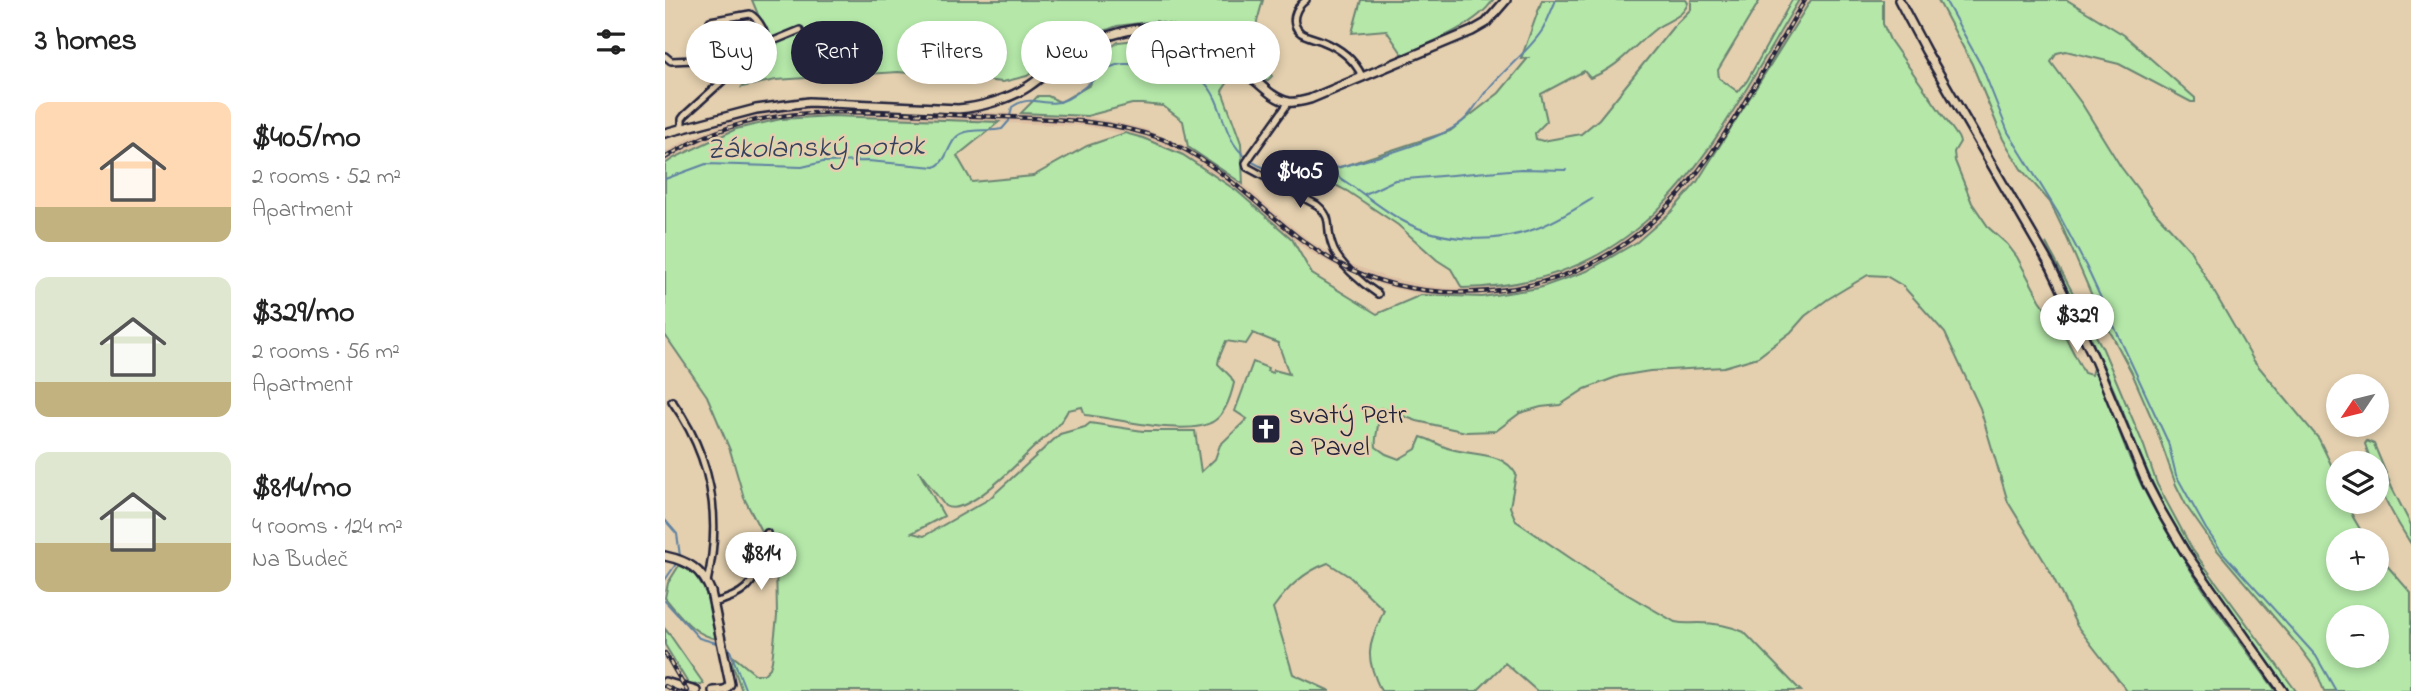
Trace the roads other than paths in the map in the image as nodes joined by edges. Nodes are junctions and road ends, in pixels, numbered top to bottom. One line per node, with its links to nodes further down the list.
1 (1306, 0): 8 (street)
2 (1506, 0): 8 (main road)
3 (1899, 0): 22 (main road)
4 (710, 21): 5 (street)
5 (757, 21)
6 (665, 56): 7 (street)
7 (686, 60)
8 (1362, 76): 10 (main road)
9 (718, 84): 11 (street)
10 (1290, 102): 11 (main road); 13 (street)
11 (682, 128): 12 (main road)
12 (665, 133)
13 (1378, 295)
14 (672, 401): 17 (street)
15 (767, 533): 18 (street)
16 (667, 556): 17 (main road)
17 (707, 582): 18 (main road)
18 (713, 603): 21 (main road)
19 (665, 682): 20 (main road)
20 (696, 691)
21 (713, 691)
22 (2283, 691)

